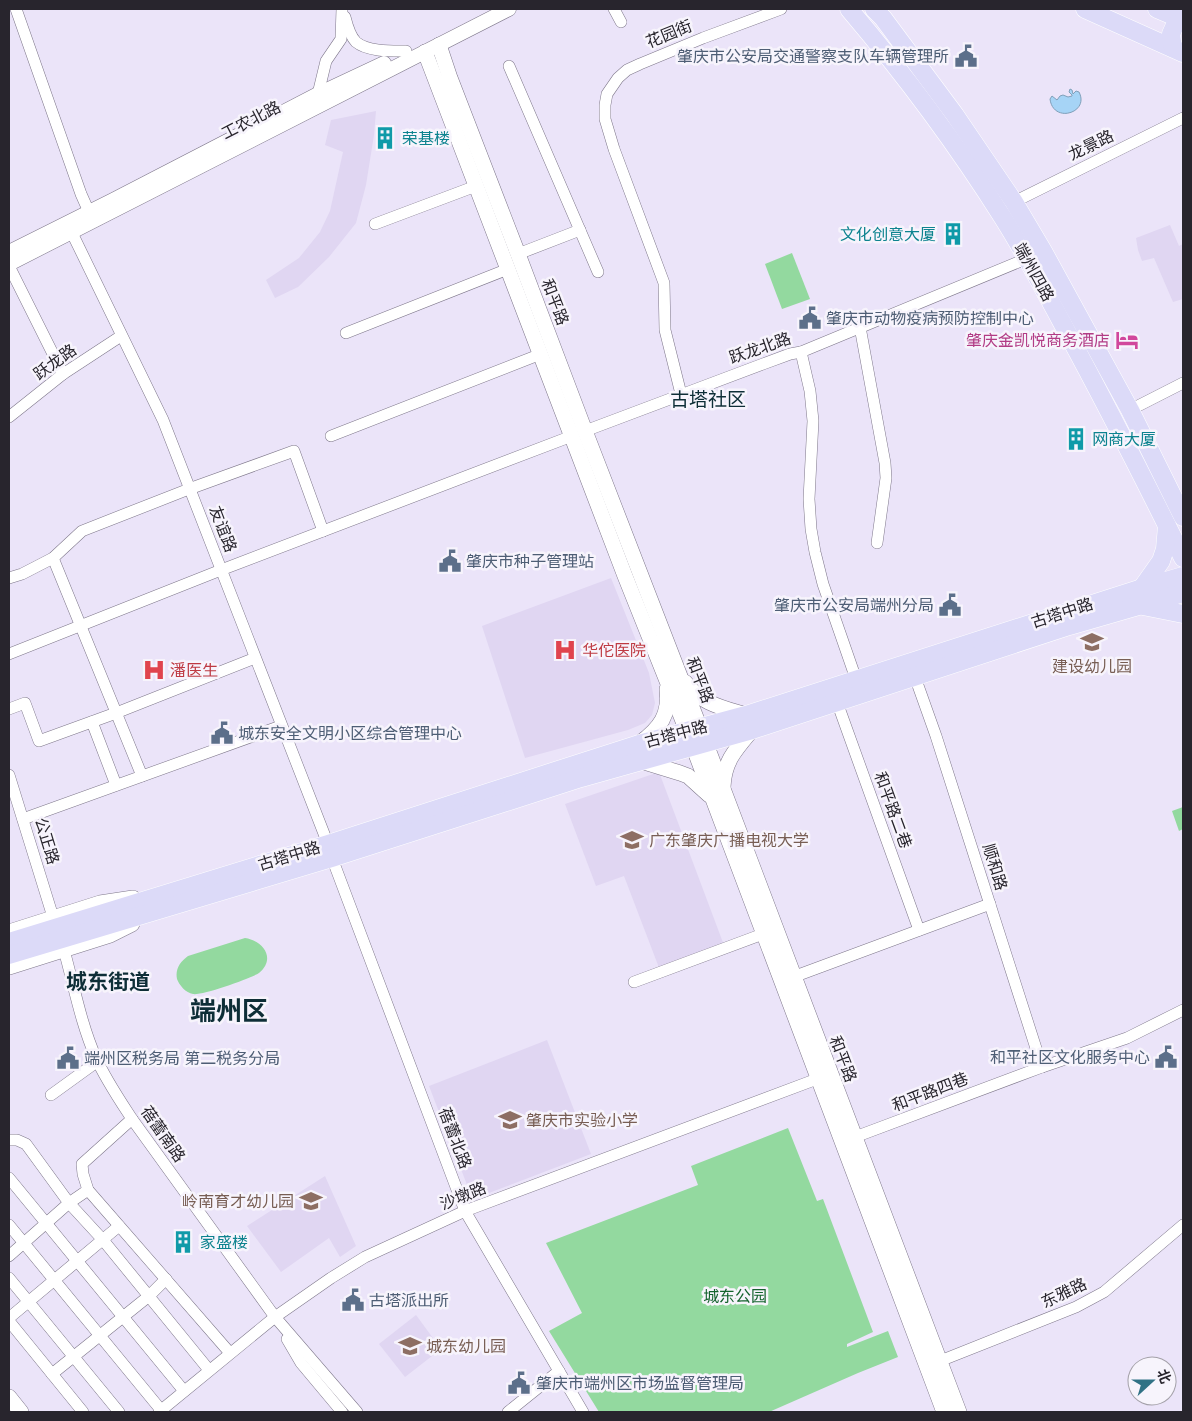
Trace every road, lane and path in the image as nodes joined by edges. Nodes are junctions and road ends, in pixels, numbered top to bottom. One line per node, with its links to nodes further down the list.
1 (489, 9): 15 (street, 工农北路)
2 (509, 9): 13 (street, 工农北路)
3 (614, 9): 12 (street)
4 (781, 9): 40 (street, 花园街)
5 (849, 9): 27 (main road, 端州四路)
6 (1085, 9): 14 (main road)
7 (1157, 9): 11 (main road)
8 (342, 10): 15 (street); 17 (street)
9 (879, 12): 20 (main road, 端州四路)
10 (14, 16): 21 (street)
11 (1183, 21): 14 (main road)
12 (621, 22)
13 (432, 49): 19 (main road, 和平路); 24 (street, 工农北路); 26 (main road, 和平路)
14 (1178, 50)
15 (406, 51): 17 (street, 工农北路)
16 (509, 66): 23 (street)
17 (318, 94): 21 (street, 工农北路)
18 (1183, 118): 20 (street, 龙景路)
19 (476, 186): 22 (street); 29 (main road, 和平路)
20 (1014, 202): 35 (main road, 端州四路)
21 (89, 212): 25 (street, 工农北路)
22 (375, 224)
23 (580, 230): 26 (street); 30 (street)
24 (72, 233): 28 (street, 工农北路); 33 (street, 友谊路)
25 (9, 252)
26 (518, 254): 43 (main road, 和平路)
27 (1028, 258): 31 (street, 跃龙北路); 37 (main road, 端州四路)
28 (9, 265): 38 (street)
29 (508, 269): 32 (street); 36 (main road, 和平路)
30 (598, 272)
31 (860, 327): 34 (street, 跃龙北路); 49 (street)
32 (346, 333)
33 (121, 336): 38 (street, 跃龙路); 45 (street, 友谊路)
34 (801, 352): 40 (street, 跃龙北路); 65 (street)
35 (1099, 353): 37 (main road); 41 (main road, 端州四路)
36 (540, 354): 43 (main road, 和平路); 44 (street)
37 (1083, 362): 47 (main road, 端州四路)
38 (63, 374): 42 (street, 跃龙路)
39 (1183, 383): 41 (street)
40 (681, 394): 43 (street, 跃龙北路)
41 (1130, 410): 46 (main road, 端州四路)
42 (9, 417)
43 (578, 434): 48 (street, 跃龙北路); 63 (main road, 和平路)
44 (331, 436)
45 (189, 489): 48 (street); 50 (street); 52 (street, 友谊路)
46 (1183, 517)
47 (1167, 526): 51 (main road, 端州四路); 55 (main road)
48 (323, 531): 52 (street, 跃龙北路)
49 (877, 543)
50 (53, 558): 54 (street); 60 (street)
51 (1183, 558)
52 (221, 570): 60 (street, 跃龙北路); 62 (street, 友谊路)
53 (1183, 576): 55 (main road, 古塔中路)
54 (9, 578)
55 (1142, 588): 59 (main road, 古塔中路)
56 (1183, 593): 57 (main road, 古塔中路)
57 (1140, 605): 58 (main road); 59 (main road, 古塔中路)
58 (1183, 614)
59 (1066, 620): 64 (main road, 古塔中路); 65 (main road, 古塔中路)
60 (80, 626): 61 (street, 跃龙北路); 68 (street)
61 (9, 654)
62 (255, 658): 68 (street); 71 (street, 友谊路)
63 (672, 675): 70 (main road); 72 (main road, 和平路); 73 (main road)
64 (915, 677): 66 (main road, 古塔中路); 81 (street, 顺和路)
65 (856, 679): 70 (main road, 古塔中路)
66 (837, 702): 70 (main road, 古塔中路); 84 (street, 和平路二巷)
67 (9, 709): 69 (street)
68 (116, 714): 69 (street); 75 (street)
69 (92, 722): 76 (street)
70 (749, 722): 72 (main road, 古塔中路); 77 (main road)
71 (281, 726): 75 (street); 79 (street, 友谊路)
72 (696, 737): 73 (main road, 古塔中路); 77 (main road, 和平路)
73 (640, 752): 77 (main road); 79 (main road, 古塔中路)
74 (9, 775): 78 (street, 公正路)
75 (142, 776): 76 (street)
76 (116, 785): 78 (street)
77 (717, 794): 86 (main road, 和平路); 91 (main road, 和平路)
78 (23, 819): 82 (street, 公正路)
79 (330, 851): 80 (main road, 古塔中路); 104 (street, 蓓蕾北路)
80 (169, 899): 82 (main road, 古塔中路); 83 (main road, 古塔中路); 88 (main road, 古塔中路)
81 (990, 904): 84 (street); 95 (street, 顺和路)
82 (53, 917): 85 (main road, 古塔中路)
83 (84, 925): 87 (main road); 89 (main road)
84 (919, 930): 91 (street)
85 (9, 932)
86 (763, 934): 92 (street); 96 (main road, 和平路)
87 (9, 942)
88 (64, 950): 90 (main road, 古塔中路); 94 (street, 蓓蕾南路)
89 (9, 955)
90 (9, 967)
91 (793, 976): 99 (main road, 和平路)
92 (634, 982)
93 (1183, 1010): 95 (street, 和平路四巷)
94 (98, 1061): 97 (street); 98 (street, 蓓蕾南路)
95 (1042, 1067): 99 (street, 和平路四巷)
96 (818, 1079): 104 (street, 沙墩路); 138 (main road, 和平路)
97 (51, 1095)
98 (132, 1119): 102 (street); 119 (street, 蓓蕾南路)
99 (855, 1137): 124 (main road, 和平路)
100 (9, 1140): 103 (street)
101 (9, 1178): 105 (street)
102 (88, 1190): 103 (street); 108 (street)
103 (70, 1203): 105 (street); 109 (street)
104 (465, 1211): 119 (street, 沙墩路); 126 (street, 蓓蕾北路)
105 (46, 1223): 110 (street); 112 (street)
106 (1183, 1224): 124 (street, 东雅路)
107 (9, 1225): 110 (street)
108 (119, 1226): 109 (street); 115 (street)
109 (103, 1240): 112 (street); 116 (street)
110 (24, 1243): 111 (street); 114 (street)
111 (9, 1256)
112 (77, 1261): 114 (street); 118 (street)
113 (9, 1278): 117 (street)
114 (54, 1280): 117 (street); 121 (street)
115 (166, 1280): 116 (street); 122 (street)
116 (148, 1296): 118 (street); 125 (street)
117 (29, 1302): 120 (street); 123 (street)
118 (123, 1317): 121 (street); 128 (street)
119 (275, 1318): 122 (street, 沙墩路); 134 (street, 蓓蕾南路); 135 (street, 蓓蕾南路)
120 (9, 1320): 127 (street)
121 (100, 1336): 123 (street); 130 (street)
122 (230, 1353): 125 (street, 沙墩路)
123 (74, 1357): 127 (street); 133 (street)
124 (940, 1361): 138 (main road, 和平路)
125 (209, 1370): 128 (street, 沙墩路)
126 (559, 1370): 136 (street); 137 (street, 蓓蕾北路)
127 (52, 1374): 132 (street)
128 (184, 1391): 130 (street, 沙墩路)
129 (9, 1397): 131 (main road)
130 (160, 1411)
131 (21, 1412)
132 (83, 1412)
133 (119, 1412)
134 (342, 1412)
135 (357, 1412)
136 (508, 1412)
137 (584, 1412)
138 (953, 1412)

